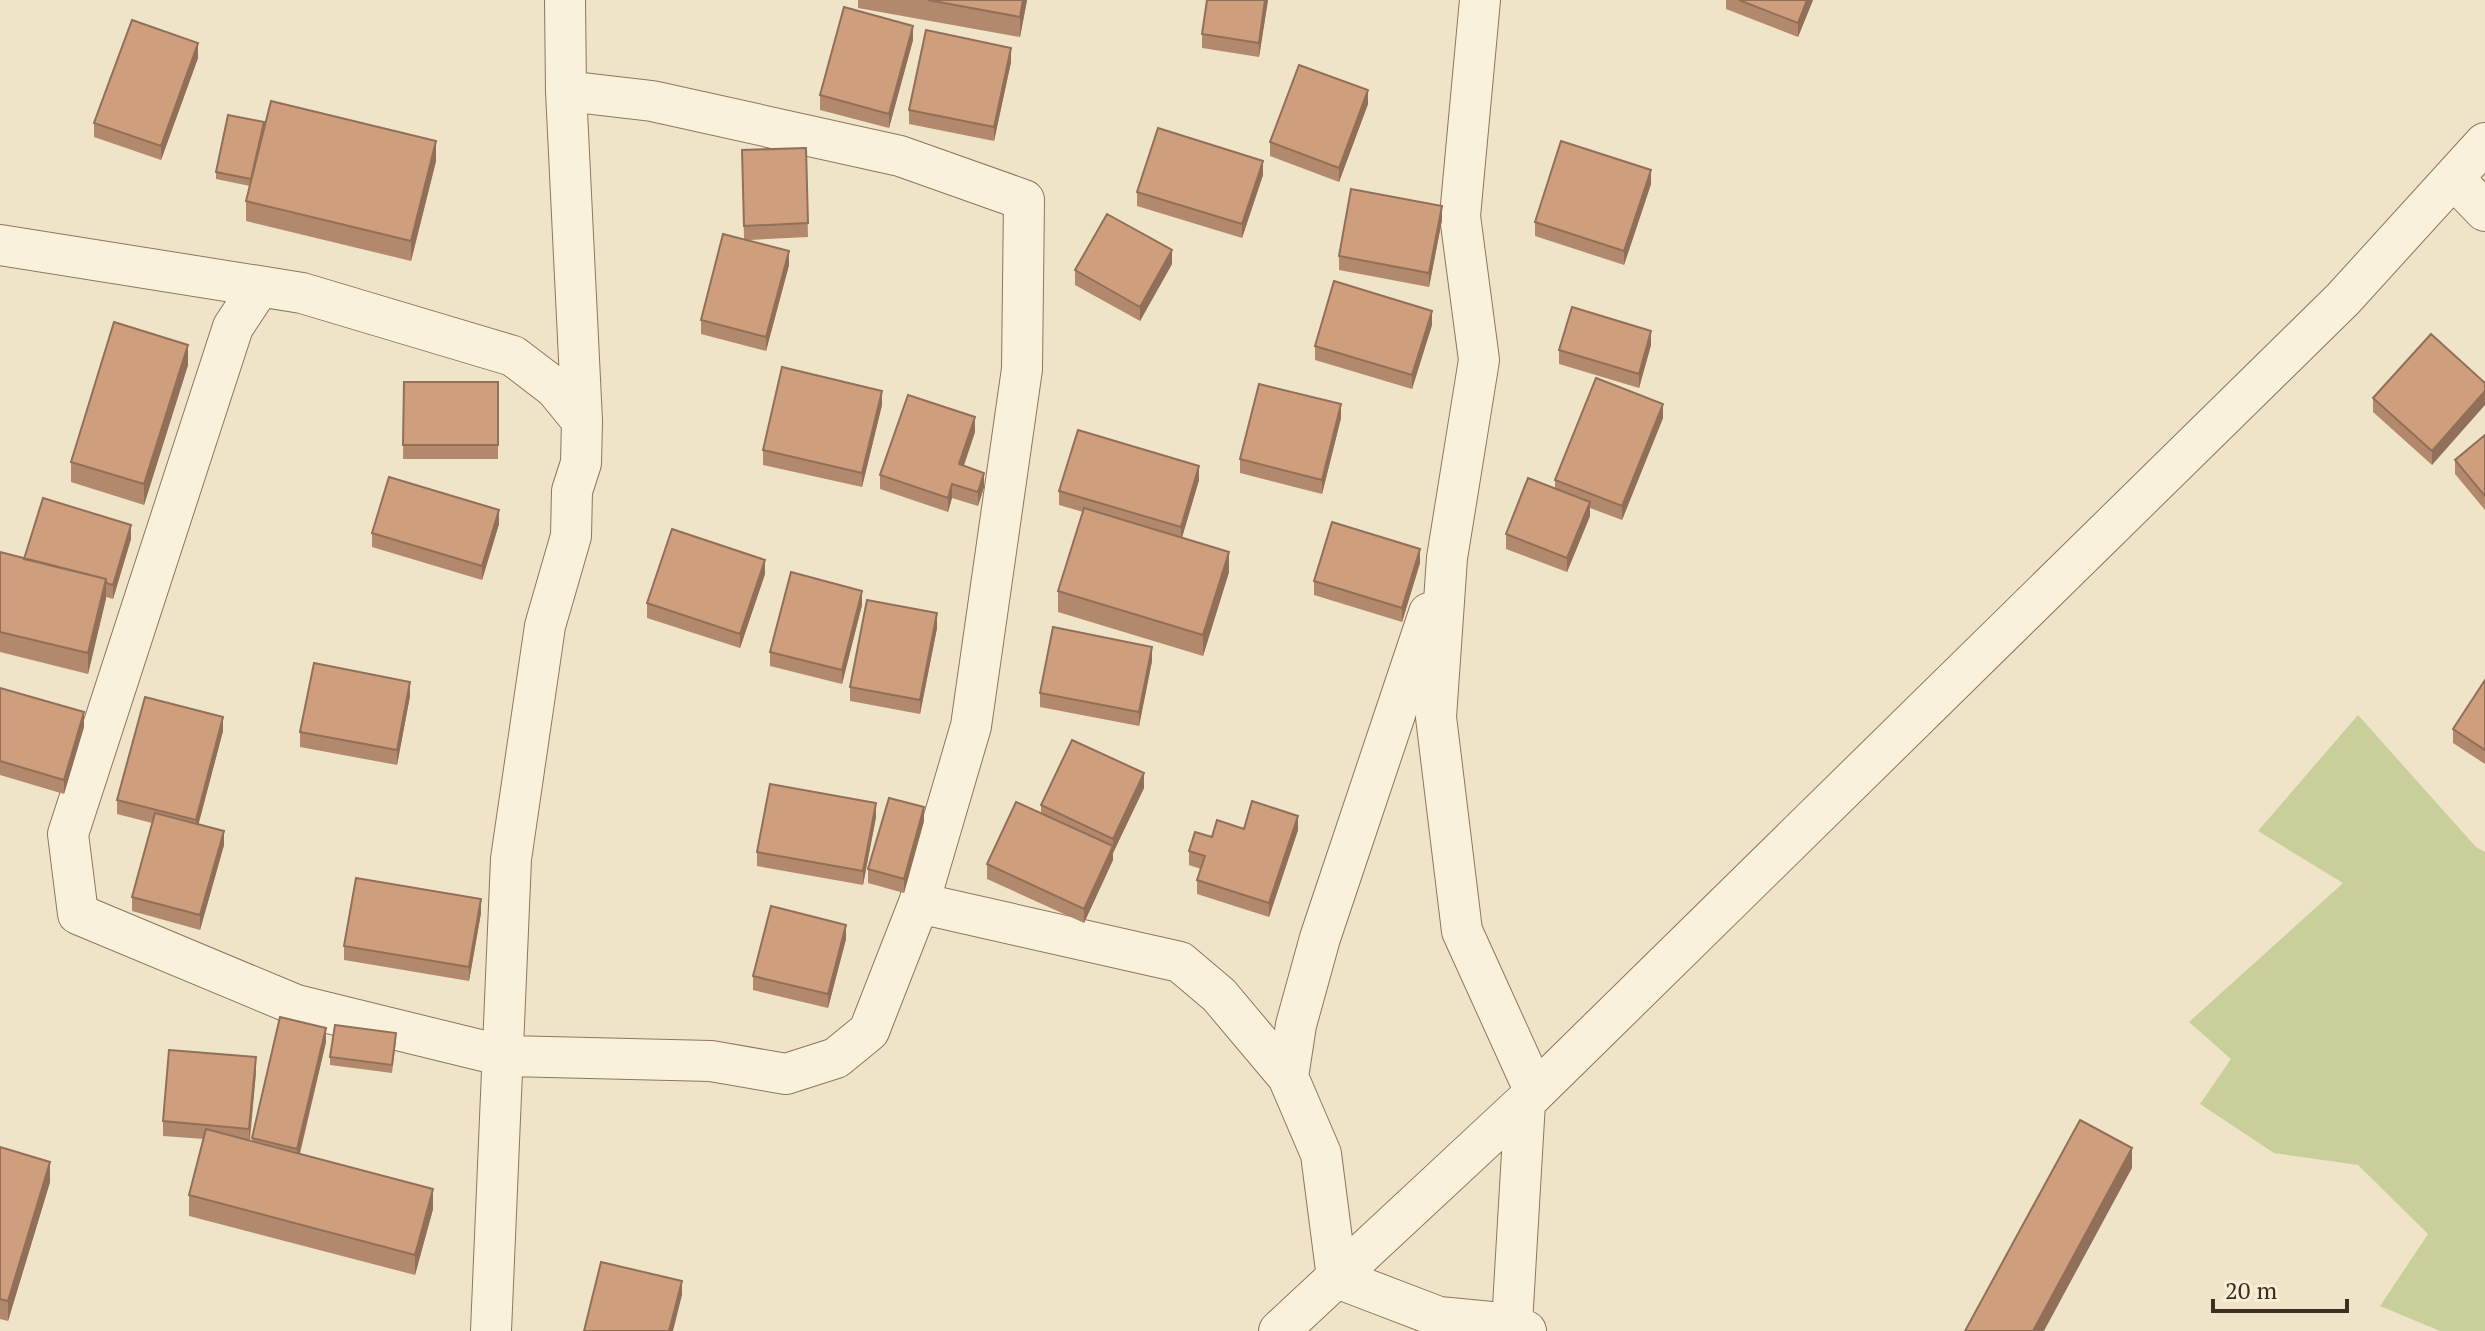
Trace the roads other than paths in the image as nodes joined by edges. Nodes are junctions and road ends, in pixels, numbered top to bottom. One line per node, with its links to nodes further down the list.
1 (565, 0): 3 (street)
2 (1480, 0): 10 (street)
3 (566, 91): 9 (street); 11 (street)
4 (2485, 143): 5 (street)
5 (2453, 178): 6 (street); 14 (street)
6 (2485, 211)
7 (0, 245): 8 (street)
8 (258, 289): 9 (street); 12 (street)
9 (582, 421): 12 (street)
10 (1447, 558): 13 (street); 14 (street)
11 (919, 903): 12 (street); 13 (street)
12 (504, 1056): 17 (street)
13 (1288, 1077): 15 (street)
14 (1530, 1097): 15 (street); 16 (street)
15 (1337, 1278): 16 (street); 18 (street)
16 (1519, 1328)
17 (491, 1331)
18 (1279, 1331)

